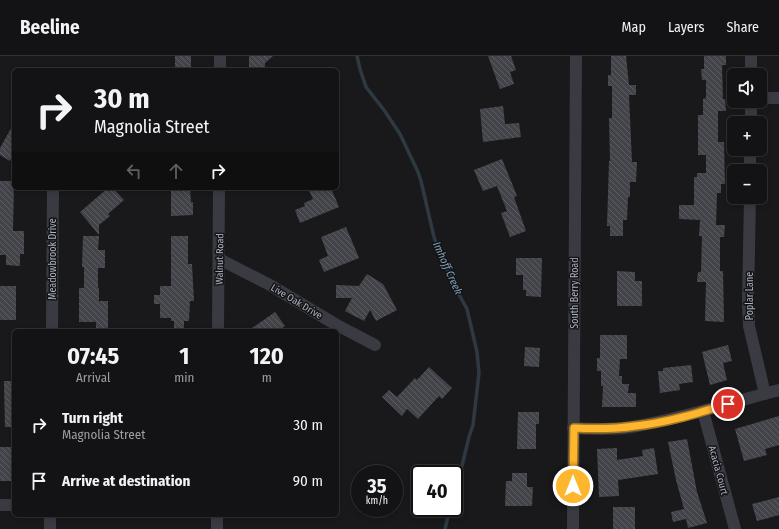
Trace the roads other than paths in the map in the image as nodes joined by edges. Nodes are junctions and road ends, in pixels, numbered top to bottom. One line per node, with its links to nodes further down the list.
1 (220, 56): 4 (street)
2 (576, 56): 18 (street, South Berry Road)
3 (751, 56): 5 (street)
4 (220, 68)
5 (751, 68)
6 (767, 98): 7 (street)
7 (779, 98)
8 (53, 190): 12 (street, Meadowbrook Drive)
9 (219, 190): 11 (street, Walnut Road)
10 (750, 204): 16 (street, Poplar Lane)
11 (219, 259): 13 (street, Walnut Road); 14 (street, Live Oak Drive)
12 (52, 329)
13 (218, 329)
14 (375, 345)
15 (779, 390): 16 (street)
16 (765, 394): 17 (street)
17 (703, 411): 18 (street); 26 (street, Acacia Court)
18 (574, 428): 25 (street, South Berry Road)
19 (0, 505): 20 (street)
20 (12, 505)
21 (50, 517): 23 (street)
22 (217, 517): 24 (street)
23 (50, 529)
24 (217, 529)
25 (573, 529)
26 (734, 529)

